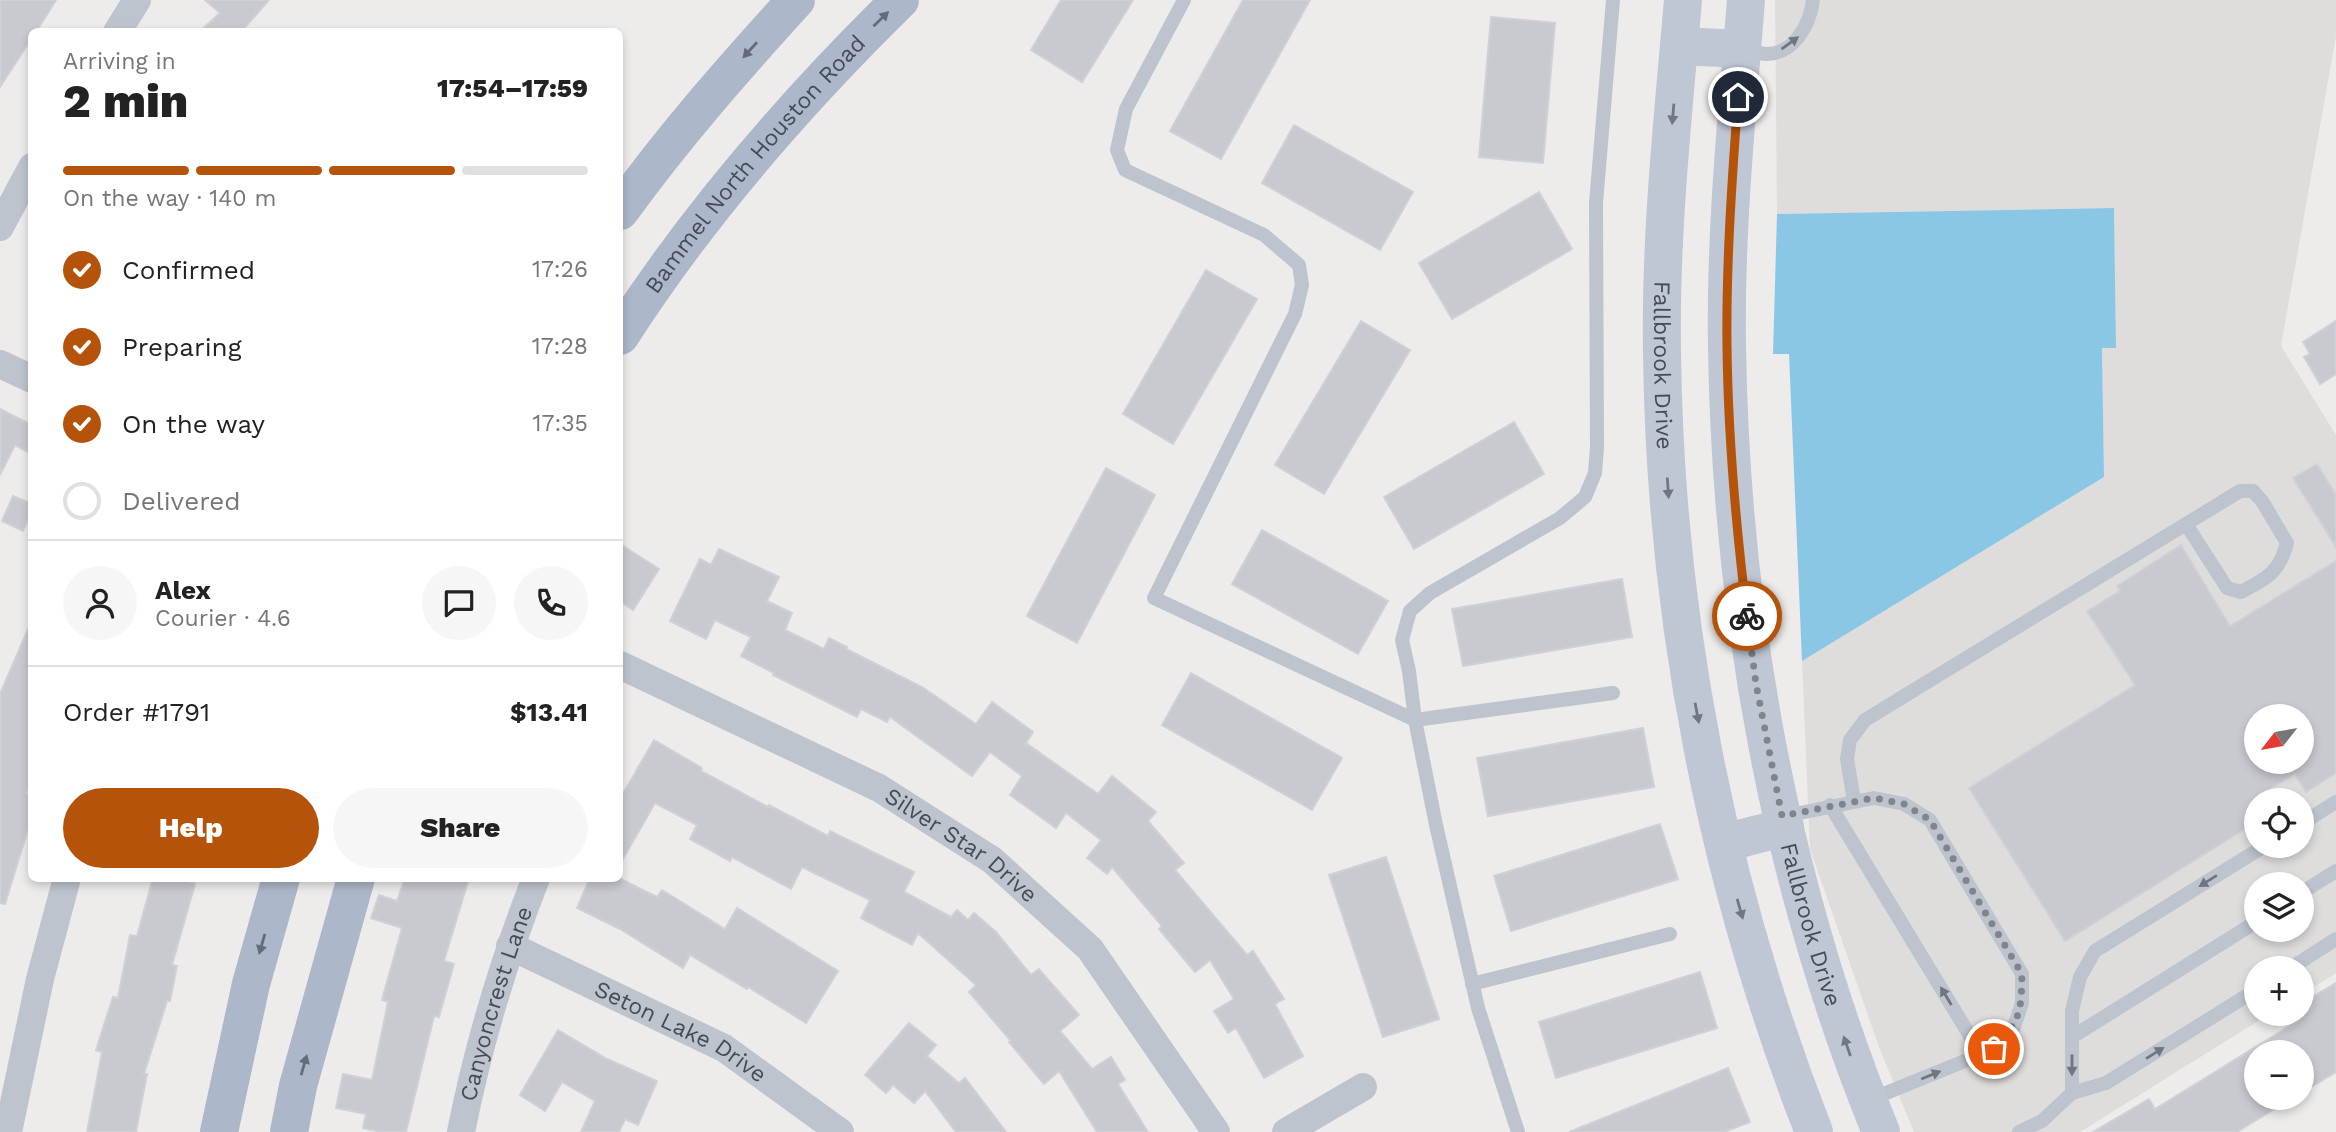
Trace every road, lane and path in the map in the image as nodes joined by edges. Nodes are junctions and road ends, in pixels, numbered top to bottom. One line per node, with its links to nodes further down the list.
1 (138, 0): 9 (street)
2 (796, 0): 13 (main road, one-way to 13)
3 (900, 0): 15 (main road, Bammel North Houston Road, one-way to 3)
4 (1184, 0): 21 (lane)
5 (1613, 0): 21 (lane)
6 (1683, 0): 10 (street, Fallbrook Drive)
7 (1746, 0): 11 (street, Fallbrook Drive)
8 (1813, 0): 11 (lane, one-way to 8)
9 (120, 28)
10 (1679, 46): 11 (street); 27 (street, Fallbrook Drive, one-way to 27)
11 (1742, 49): 26 (street, Fallbrook Drive)
12 (28, 175): 14 (street)
13 (623, 207)
14 (0, 228)
15 (623, 332)
16 (0, 364): 17 (street)
17 (28, 377)
18 (2186, 524): 18 (lane); 22 (lane)
19 (623, 668): 53 (street, Silver Star Drive)
20 (1612, 693): 21 (lane)
21 (1415, 720): 40 (lane)
22 (1854, 801): 24 (lane); 43 (lane)
23 (2336, 802): 25 (lane)
24 (1830, 805): 26 (lane); 43 (lane, one-way to 24)
25 (2314, 816)
26 (1784, 821): 27 (street); 46 (street, Fallbrook Drive, one-way to 26)
27 (1724, 843): 47 (street, Fallbrook Drive, one-way to 47)
28 (2245, 858): 42 (lane, one-way to 42)
29 (2336, 872): 34 (lane)
30 (66, 882): 48 (street)
31 (280, 882): 49 (main road, one-way to 49)
32 (355, 882): 50 (main road, one-way to 32)
33 (534, 882): 38 (street, Canyoncrest Lane)
34 (2314, 885)
35 (2244, 930): 42 (lane)
36 (1670, 934): 40 (lane)
37 (2336, 939): 39 (lane)
38 (510, 946): 51 (street, Canyoncrest Lane); 52 (street, Seton Lake Drive)
39 (2310, 956)
40 (1472, 984): 55 (lane)
41 (2244, 997): 45 (lane, one-way to 41)
42 (2072, 1037): 45 (lane, one-way to 45)
43 (1981, 1054): 46 (lane, one-way to 43)
44 (1363, 1087): 54 (street)
45 (2073, 1093): 56 (lane)
46 (1874, 1116): 47 (street)
47 (1813, 1128)
48 (8, 1132)
49 (219, 1132)
50 (289, 1132)
51 (461, 1132)
52 (840, 1132)
53 (1216, 1132)
54 (1286, 1132)
55 (1518, 1132)
56 (2019, 1132)

